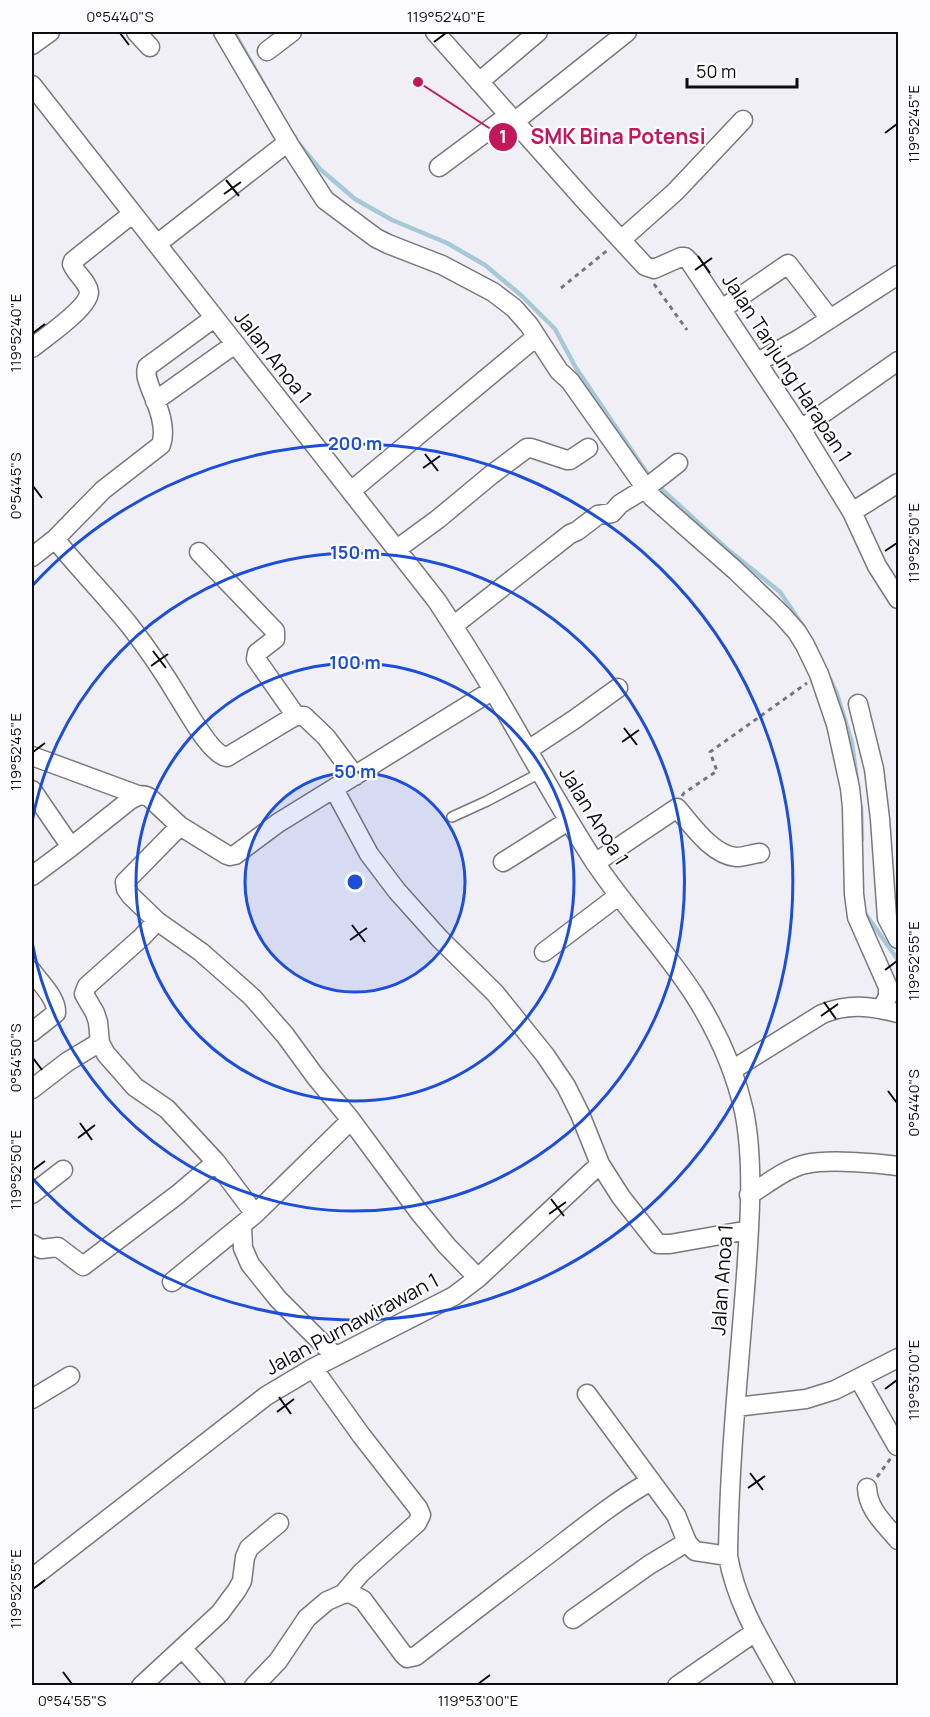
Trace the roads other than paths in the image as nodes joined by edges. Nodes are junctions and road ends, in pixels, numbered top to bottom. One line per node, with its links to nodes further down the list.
1 (50, 32): 8 (street)
2 (136, 32): 9 (street)
3 (223, 32): 15 (street)
4 (292, 32): 10 (street)
5 (435, 32): 11 (street)
6 (538, 32): 11 (street)
7 (627, 32): 13 (street)
8 (32, 45)
9 (150, 47)
10 (267, 51)
11 (479, 82): 13 (street)
12 (32, 85): 17 (street, Jalan Anoa 1)
13 (512, 119): 16 (street); 18 (street)
14 (743, 120): 18 (street)
15 (288, 142): 19 (street); 24 (street)
16 (439, 167)
17 (132, 214): 19 (street, Jalan Anoa 1); 26 (street)
18 (621, 240): 21 (street, Jalan Tanjung Harapan 1)
19 (157, 244): 22 (street, Jalan Anoa 1)
20 (898, 275): 23 (street)
21 (722, 309): 23 (street); 28 (street, Jalan Tanjung Harapan 1)
22 (214, 318): 25 (street, Jalan Anoa 1); 29 (street)
23 (830, 319): 28 (street)
24 (536, 337): 34 (street); 35 (street)
25 (235, 344): 29 (street); 35 (street, Jalan Anoa 1)
26 (32, 348)
27 (898, 361): 30 (street)
28 (758, 362): 30 (street, Jalan Tanjung Harapan 1)
29 (155, 401): 37 (street)
30 (801, 429): 36 (street, Jalan Tanjung Harapan 1)
31 (588, 448): 38 (street)
32 (673, 468): 34 (street)
33 (898, 483): 36 (street)
34 (648, 487): 42 (street); 67 (street)
35 (351, 491): 38 (street, Jalan Anoa 1)
36 (852, 512): 41 (street, Jalan Tanjung Harapan 1)
37 (55, 539): 40 (street); 46 (street)
38 (397, 549): 42 (street, Jalan Anoa 1)
39 (199, 552): 46 (street)
40 (32, 557)
41 (898, 599)
42 (453, 626): 44 (street, Jalan Anoa 1)
43 (618, 688): 47 (street)
44 (493, 690): 47 (street, Jalan Anoa 1); 50 (street)
45 (858, 704): 64 (street)
46 (296, 716): 50 (street)
47 (528, 750): 49 (street, Jalan Anoa 1)
48 (32, 756): 53 (street)
49 (540, 773): 54 (lane); 55 (street, Jalan Anoa 1)
50 (355, 776): 51 (street)
51 (334, 789): 56 (street); 74 (street)
52 (32, 790): 57 (street)
53 (138, 795): 56 (street); 57 (street)
54 (453, 817)
55 (568, 821): 59 (street); 60 (street, Jalan Anoa 1)
56 (180, 826): 63 (street)
57 (71, 847): 61 (street)
58 (760, 853): 60 (street)
59 (502, 862)
60 (595, 863): 62 (street, Jalan Anoa 1)
61 (32, 876)
62 (618, 896): 65 (street); 70 (street, Jalan Anoa 1)
63 (157, 921): 69 (street); 72 (street)
64 (898, 939)
65 (544, 952)
66 (32, 971): 68 (street)
67 (890, 1011): 70 (street)
68 (32, 1032)
69 (100, 1042): 71 (street); 73 (street)
70 (732, 1070): 78 (street, Jalan Anoa 1)
71 (32, 1089)
72 (351, 1120): 79 (street); 82 (street)
73 (216, 1162): 79 (street); 81 (street)
74 (600, 1164): 80 (street); 82 (street, Jalan Purnawirawan 1)
75 (898, 1166): 78 (street)
76 (63, 1170): 77 (street)
77 (32, 1194)
78 (749, 1195): 80 (street, Jalan Anoa 1)
79 (248, 1220): 83 (street); 84 (street)
80 (749, 1230): 91 (street, Jalan Anoa 1)
81 (32, 1244)
82 (478, 1278): 84 (street, Jalan Purnawirawan 1)
83 (172, 1282)
84 (335, 1356): 86 (street, Jalan Purnawirawan 1)
85 (898, 1358): 88 (street)
86 (313, 1368): 99 (street, Jalan Purnawirawan 1); 100 (street)
87 (70, 1376): 90 (street)
88 (859, 1379): 91 (street); 92 (street)
89 (587, 1394): 93 (street)
90 (32, 1399)
91 (736, 1407): 98 (street, Jalan Anoa 1)
92 (897, 1446)
93 (651, 1481): 97 (street); 100 (street)
94 (867, 1488): 96 (street)
95 (279, 1523): 103 (street)
96 (898, 1540)
97 (687, 1542): 98 (street); 101 (street)
98 (728, 1556): 102 (street, Jalan Anoa 1)
99 (32, 1578)
100 (342, 1594): 107 (street)
101 (573, 1619)
102 (755, 1632): 104 (street); 108 (street, Jalan Anoa 1)
103 (182, 1648): 105 (street); 106 (street)
104 (687, 1682)
105 (141, 1686)
106 (216, 1686)
107 (254, 1686)
108 (786, 1686)

